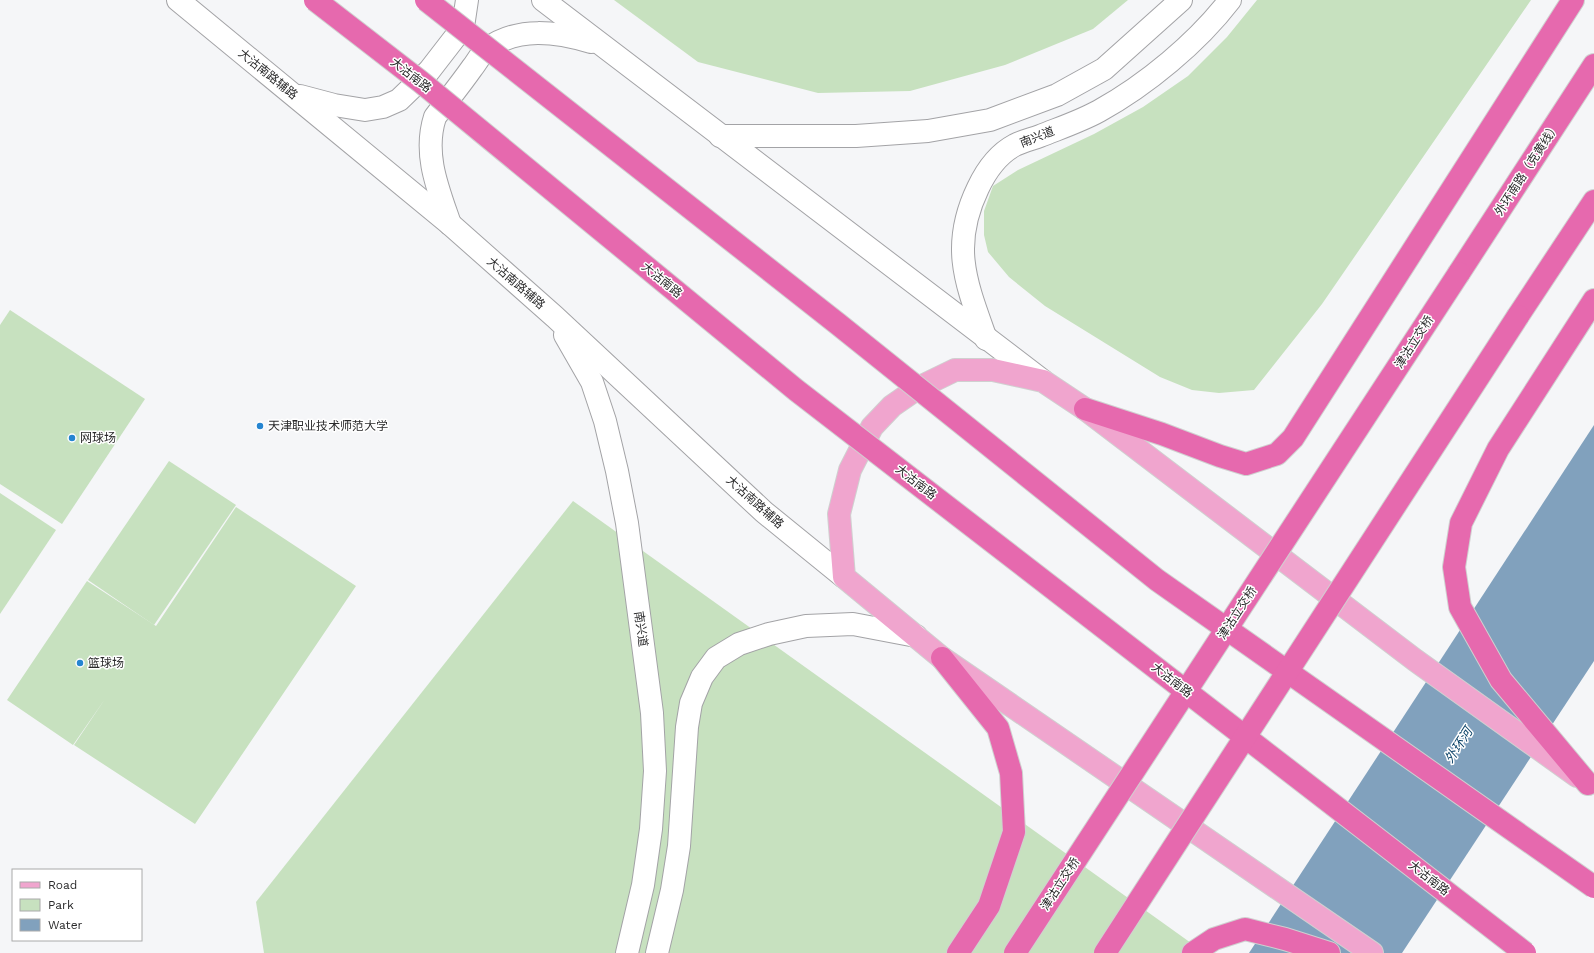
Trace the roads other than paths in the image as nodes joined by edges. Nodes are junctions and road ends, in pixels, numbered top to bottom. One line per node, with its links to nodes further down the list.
1 (178, 0): 11 (street, 大沽南路辅路)
2 (315, 0): 35 (highway, 大沽南路, bridge)
3 (426, 0): 20 (highway, bridge)
4 (467, 0): 11 (street)
5 (543, 0): 9 (street)
6 (1181, 0): 12 (street)
7 (1230, 0): 18 (street, 南兴道)
8 (1573, 0): 21 (highway)
9 (601, 46): 12 (street); 14 (street)
10 (1594, 65): 15 (highway, 外环南路（克黄线）)
11 (293, 94): 14 (street, 大沽南路辅路)
12 (720, 136): 18 (street)
13 (1594, 202): 31 (highway, bridge)
14 (450, 224): 17 (street, 大沽南路辅路)
15 (1459, 273): 30 (highway, 津沽立交桥, bridge)
16 (1594, 300): 25 (highway)
17 (555, 317): 22 (street, 大沽南路辅路); 27 (street, 南兴道)
18 (986, 339): 19 (street)
19 (1043, 381): 20 (main road); 21 (main road)
20 (918, 388): 22 (main road); 26 (highway, bridge)
21 (1085, 409): 25 (main road)
22 (844, 577): 23 (main road)
23 (916, 636): 24 (main road); 28 (street)
24 (942, 658): 29 (highway); 34 (main road)
25 (1591, 786)
26 (1594, 887)
27 (627, 953)
28 (656, 953)
29 (958, 953)
30 (1015, 953)
31 (1105, 953)
32 (1193, 953): 33 (highway)
33 (1329, 953)
34 (1372, 953)
35 (1526, 953)

